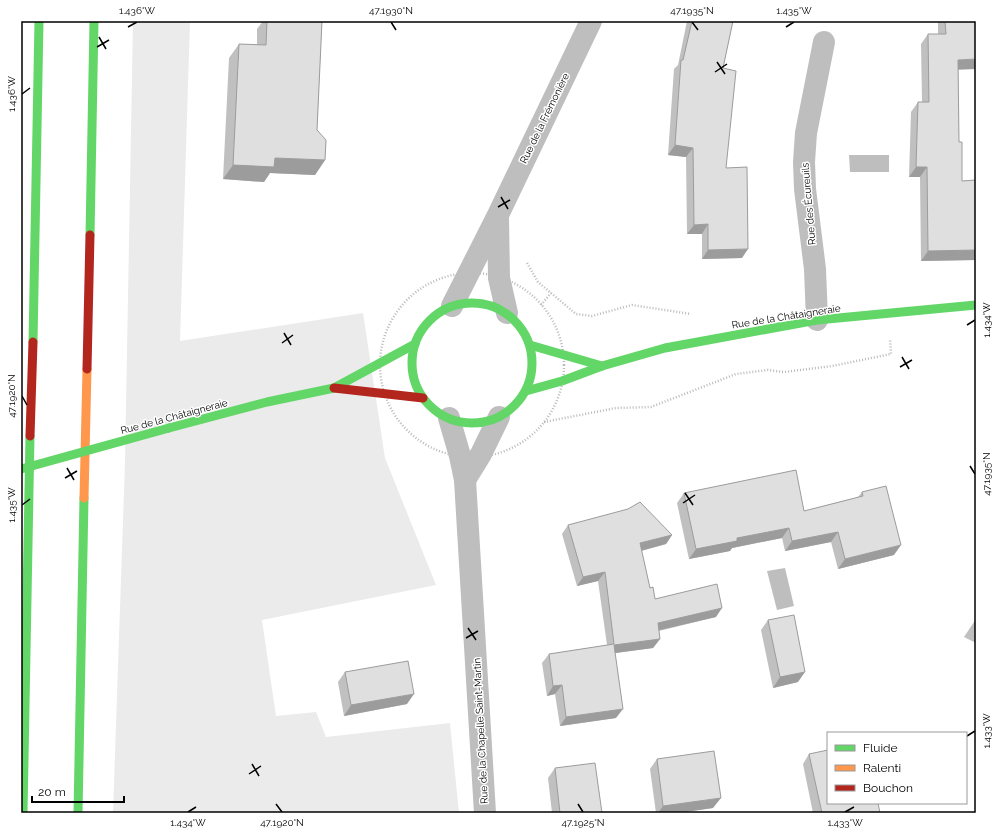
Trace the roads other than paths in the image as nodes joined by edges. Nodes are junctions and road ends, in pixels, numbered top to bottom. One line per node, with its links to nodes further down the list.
1 (39, 21): 20 (main road)
2 (94, 21): 21 (main road)
3 (591, 21): 5 (street, Rue de la Frémonière)
4 (824, 42): 9 (street, Rue des Écureuils)
5 (498, 215): 7 (street, Rue de la Frémonière); 8 (street, Rue de la Frémonière)
6 (976, 305): 9 (main road, Rue de la Châtaigneraie)
7 (452, 306): 8 (main road); 10 (main road)
8 (507, 313): 11 (main road)
9 (817, 320): 12 (main road, Rue de la Châtaigneraie)
10 (415, 344): 13 (main road, Rue de la Châtaigneraie); 15 (main road)
11 (530, 345): 12 (main road); 14 (main road)
12 (602, 366): 14 (main road, Rue de la Châtaigneraie)
13 (334, 388): 15 (main road, Rue de la Châtaigneraie); 19 (main road, Rue de la Châtaigneraie, bridge)
14 (526, 391): 16 (main road)
15 (423, 398): 17 (main road)
16 (499, 417): 17 (main road); 18 (street, Rue de la Chapelle Saint-Martin)
17 (449, 418): 18 (street)
18 (470, 456): 22 (street, Rue de la Chapelle Saint-Martin)
19 (21, 469)
20 (23, 813)
21 (78, 813)
22 (485, 813)

